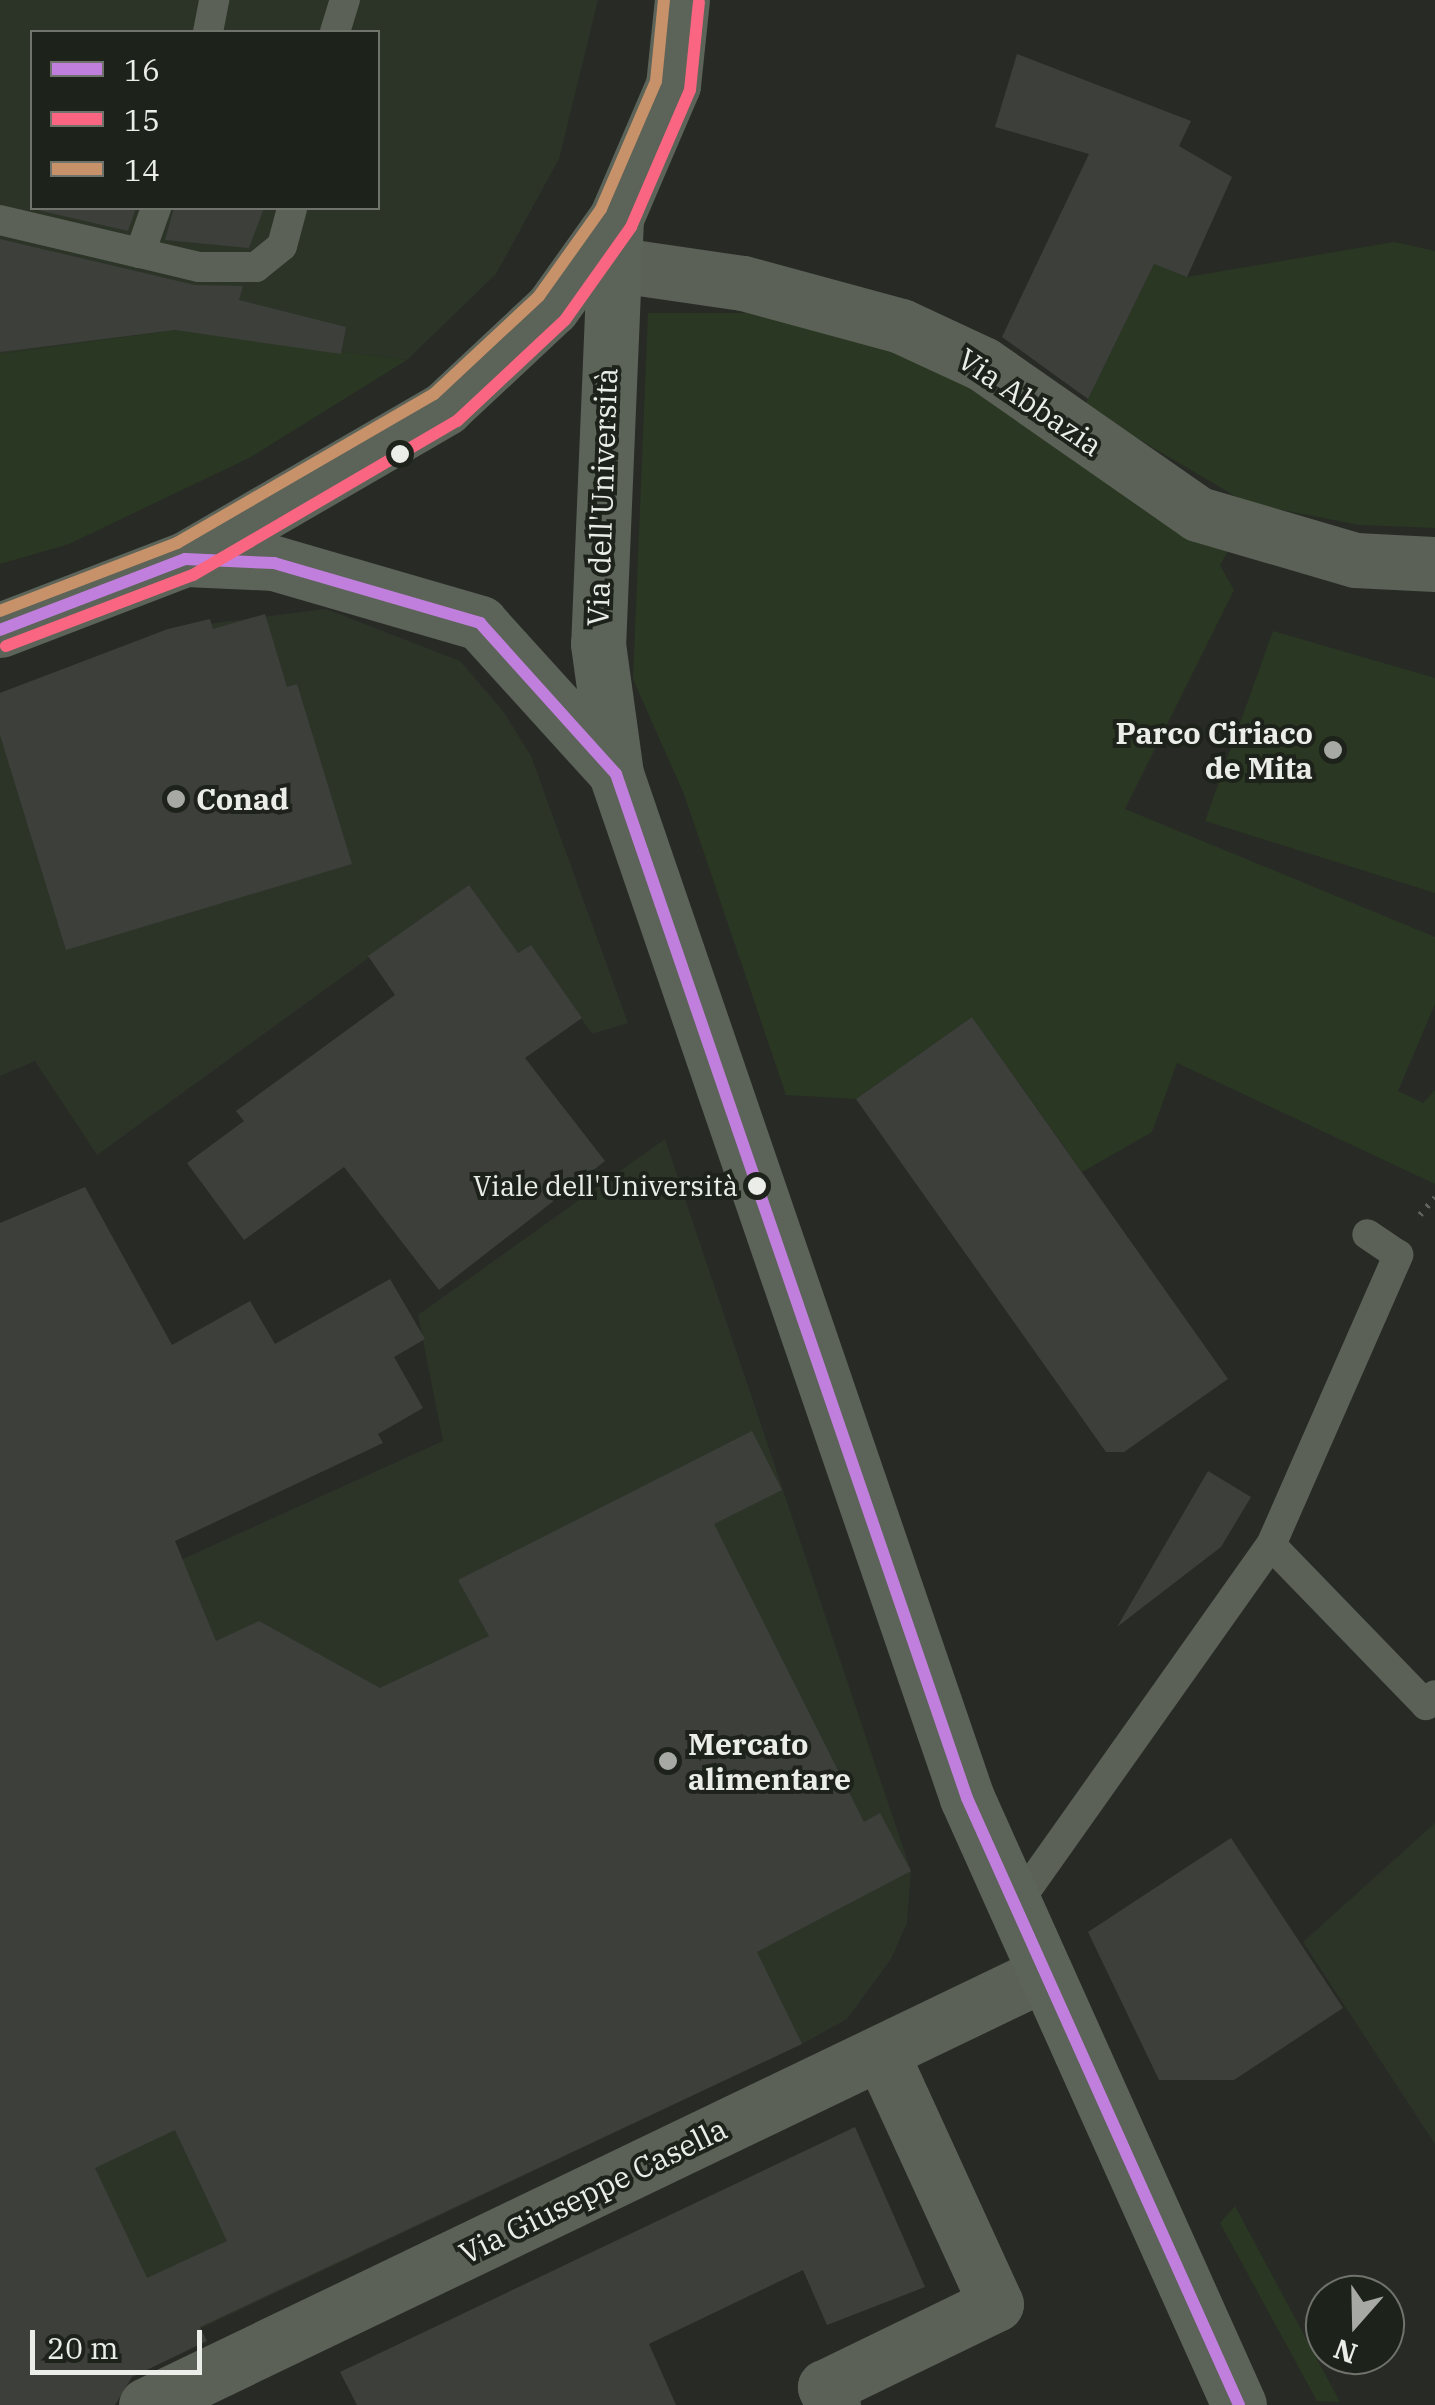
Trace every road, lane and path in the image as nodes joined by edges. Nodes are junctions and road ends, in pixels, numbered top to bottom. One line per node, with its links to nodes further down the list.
1 (214, 0): 4 (lane)
2 (345, 0): 5 (lane)
3 (682, 0): 9 (street)
4 (208, 30)
5 (336, 30)
6 (155, 210): 10 (lane)
7 (291, 210): 10 (lane)
8 (0, 220): 10 (lane)
9 (614, 241): 11 (street); 12 (street, Via Abbazia); 14 (street, Via dell'Università)
10 (140, 253)
11 (185, 559): 13 (street); 14 (street, Via dell'Università)
12 (1435, 564)
13 (0, 630)
14 (616, 774): 18 (street, Via dell'Università)
15 (1367, 1234): 16 (lane)
16 (1271, 1545): 17 (lane); 18 (lane)
17 (1435, 1695)
18 (1013, 1910): 19 (street, Via dell'Università)
19 (1040, 1975): 20 (street, Via Giuseppe Casella); 23 (street, Via dell'Università)
20 (881, 2053): 21 (street, Via Giuseppe Casella); 22 (street)
21 (146, 2405)
22 (833, 2405)
23 (1239, 2405)

